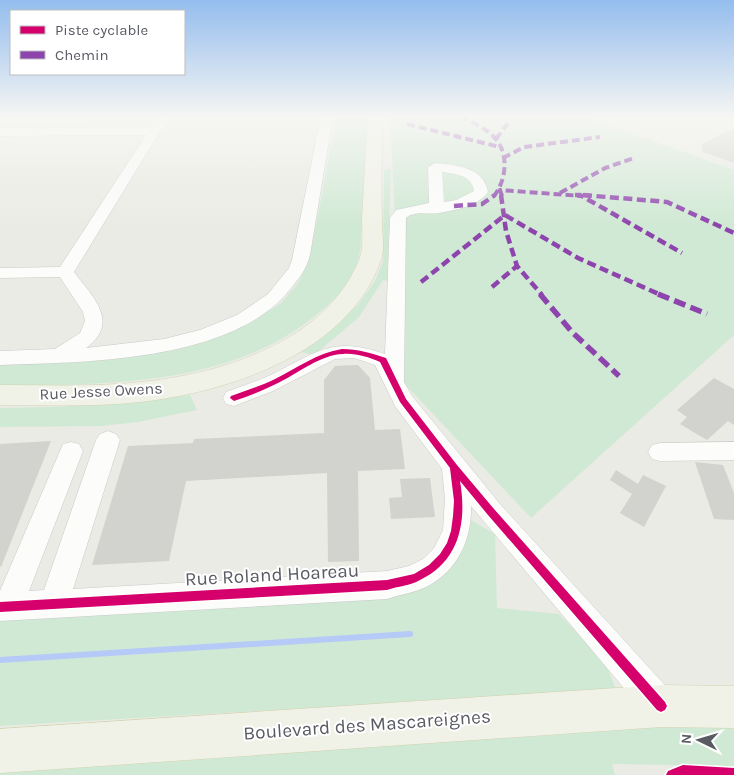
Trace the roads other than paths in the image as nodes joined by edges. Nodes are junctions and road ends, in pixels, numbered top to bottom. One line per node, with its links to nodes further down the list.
1 (141, 152): 5 (street)
2 (320, 152): 7 (street)
3 (374, 152): 10 (main road, Rue Jesse Owens)
4 (437, 209): 9 (street)
5 (65, 272): 6 (street); 7 (street)
6 (0, 273)
7 (60, 356): 8 (street)
8 (0, 358)
9 (395, 382): 11 (street); 16 (street)
10 (0, 395)
11 (234, 398)
12 (108, 440): 17 (street)
13 (71, 451): 18 (street)
14 (734, 451): 15 (street)
15 (660, 452)
16 (454, 466): 17 (street, Rue Roland Hoareau); 19 (street)
17 (53, 605): 18 (street, Rue Roland Hoareau)
18 (4, 607)
19 (661, 706): 20 (main road, Boulevard des Mascareignes); 21 (main road, Boulevard des Mascareignes)
20 (734, 707)
21 (0, 750)

